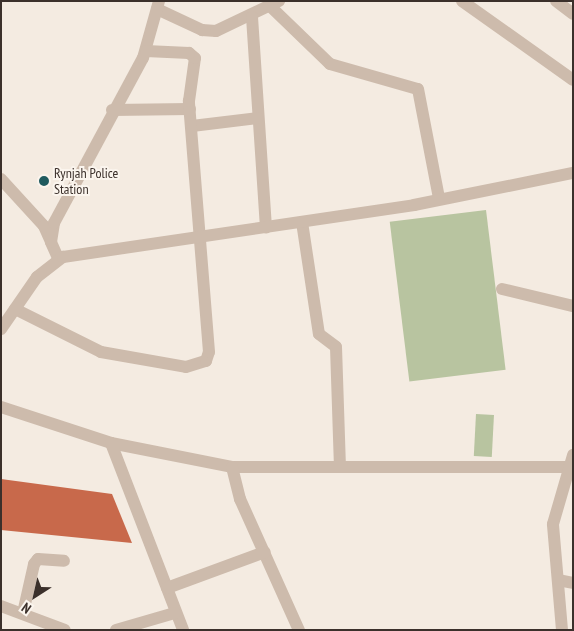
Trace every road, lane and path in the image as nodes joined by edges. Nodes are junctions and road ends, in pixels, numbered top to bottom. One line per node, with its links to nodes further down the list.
1 (462, 1): 8 (street)
2 (556, 1): 5 (street)
3 (275, 4): 6 (street); 15 (street)
4 (158, 5): 6 (street); 7 (street)
5 (573, 14)
6 (252, 16): 11 (street)
7 (146, 51): 9 (street); 10 (street)
8 (573, 80)
9 (190, 109): 10 (street); 12 (street)
10 (112, 110): 19 (street)
11 (258, 118): 12 (street); 17 (street)
12 (192, 126): 18 (street)
13 (573, 174): 15 (street)
14 (1, 178): 19 (street)
15 (440, 198): 16 (street)
16 (302, 222): 17 (street); 29 (street)
17 (266, 228): 18 (street)
18 (199, 239): 20 (street); 23 (street)
19 (51, 242): 20 (street)
20 (58, 258): 23 (street)
21 (502, 289): 22 (street)
22 (573, 306)
23 (9, 312): 24 (street)
24 (1, 329)
25 (1, 407): 26 (street)
26 (111, 443): 28 (street); 34 (street)
27 (572, 463): 29 (street); 32 (street)
28 (232, 467): 29 (street); 30 (street)
29 (340, 467)
30 (265, 552): 34 (street); 42 (street)
31 (64, 562): 36 (street)
32 (558, 580): 33 (street); 38 (street)
33 (573, 583)
34 (167, 588): 37 (street)
35 (1, 606): 36 (street)
36 (23, 613): 39 (street)
37 (175, 613): 40 (street); 41 (street)
38 (567, 614): 43 (street)
39 (65, 630)
40 (116, 630)
41 (182, 630)
42 (299, 630)
43 (562, 630)

